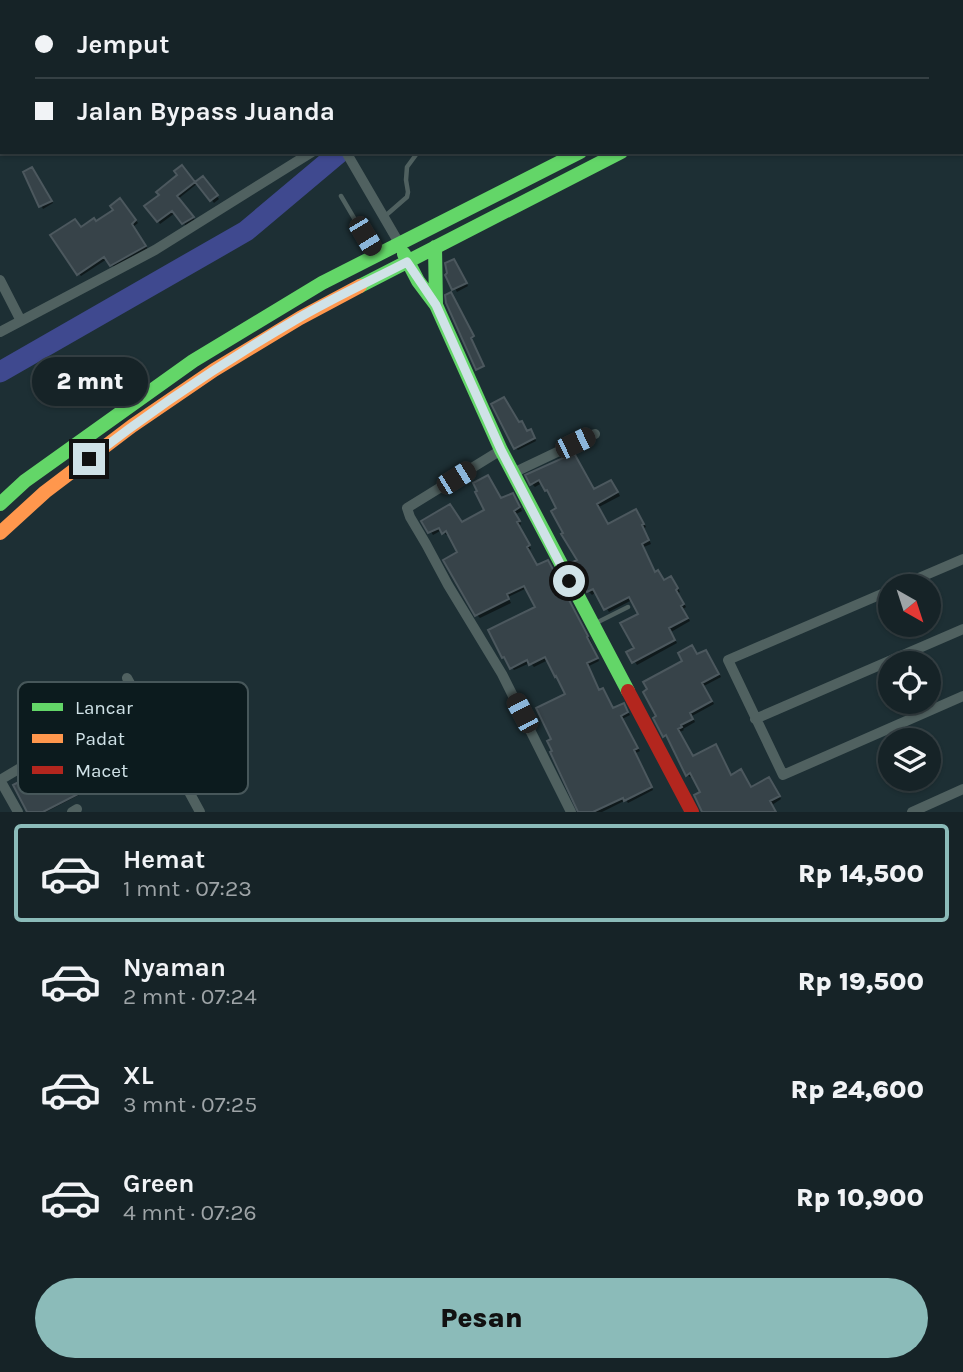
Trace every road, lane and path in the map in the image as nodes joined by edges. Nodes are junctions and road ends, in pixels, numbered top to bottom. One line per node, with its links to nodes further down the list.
1 (309, 154): 14 (street)
2 (417, 154): 7 (lane)
3 (576, 154): 8 (main road)
4 (617, 154): 9 (main road)
5 (349, 157): 7 (street)
6 (341, 196): 10 (lane)
7 (384, 217): 8 (street)
8 (398, 243): 10 (main road); 11 (main road)
9 (435, 247): 11 (main road); 13 (main road)
10 (376, 256): 16 (main road)
11 (407, 262): 13 (main road); 17 (main road)
12 (0, 280): 14 (street)
13 (436, 305): 19 (main road)
14 (21, 321): 15 (street)
15 (0, 332)
16 (144, 396): 17 (main road); 21 (main road)
17 (156, 410): 22 (main road)
18 (595, 433): 20 (street)
19 (501, 450): 20 (main road); 39 (street)
20 (513, 473): 27 (main road)
21 (0, 504)
22 (0, 533)
23 (963, 559): 24 (street)
24 (928, 574)
25 (878, 596): 32 (street)
26 (628, 607): 27 (lane)
27 (592, 625): 40 (main road)
28 (963, 629): 32 (street)
29 (127, 678): 30 (street)
30 (129, 682)
31 (963, 696): 32 (street)
32 (755, 719)
33 (18, 769): 34 (street)
34 (0, 780): 37 (street)
35 (963, 789): 41 (street)
36 (190, 794): 38 (street)
37 (18, 812)
38 (200, 812)
39 (571, 812)
40 (692, 812)
41 (914, 812)

